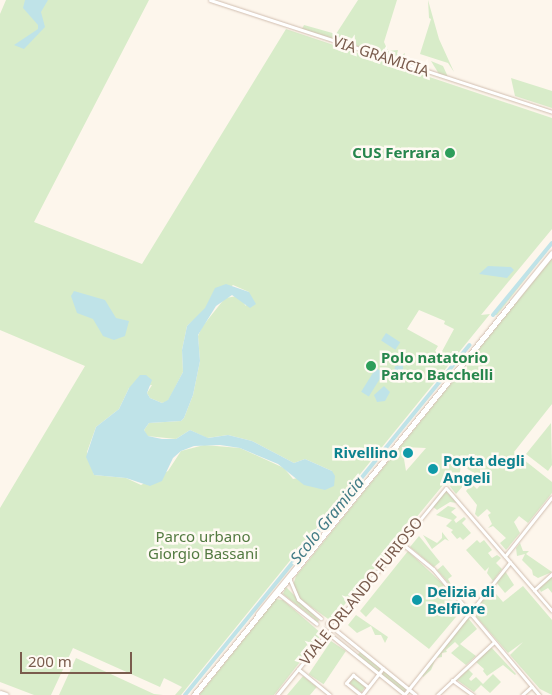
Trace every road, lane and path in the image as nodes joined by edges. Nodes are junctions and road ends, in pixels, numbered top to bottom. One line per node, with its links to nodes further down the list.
1 (210, 0): 2 (street, VIA GRAMICIA)
2 (552, 112)
3 (552, 253): 9 (main road)
4 (552, 498): 6 (street)
5 (400, 542): 6 (street, VIALE ORLANDO FURIOSO); 13 (street); 17 (street, VIALE ORLANDO FURIOSO)
6 (505, 556): 7 (street)
7 (510, 562): 10 (street); 13 (street)
8 (552, 574): 10 (street)
9 (287, 582): 11 (main road); 14 (street)
10 (534, 590): 12 (street)
11 (277, 593): 16 (street); 32 (main road)
12 (552, 612)
13 (469, 613): 20 (street); 29 (street)
14 (321, 618)
15 (327, 623): 17 (street)
16 (316, 624)
17 (332, 627): 19 (street, VIALE ORLANDO FURIOSO); 21 (street)
18 (323, 629): 19 (street)
19 (328, 633): 22 (street); 24 (street, VIALE ORLANDO FURIOSO)
20 (494, 642): 26 (street); 27 (street)
21 (359, 649): 22 (street); 23 (street)
22 (355, 655): 25 (street)
23 (383, 668): 25 (street); 29 (street)
24 (298, 669): 33 (street, VIALE ORLANDO FURIOSO); 34 (street)
25 (379, 674): 28 (street); 36 (street)
26 (452, 680): 38 (street); 39 (street)
27 (532, 686): 40 (street); 41 (street)
28 (368, 687): 35 (street); 35 (street)
29 (409, 689): 36 (street); 37 (street)
30 (0, 693): 31 (main road)
31 (6, 695)
32 (194, 695)
33 (277, 695)
34 (330, 695)
35 (362, 695)
36 (404, 695)
37 (416, 695)
38 (438, 695)
39 (473, 695)
40 (522, 695)
41 (539, 695)

